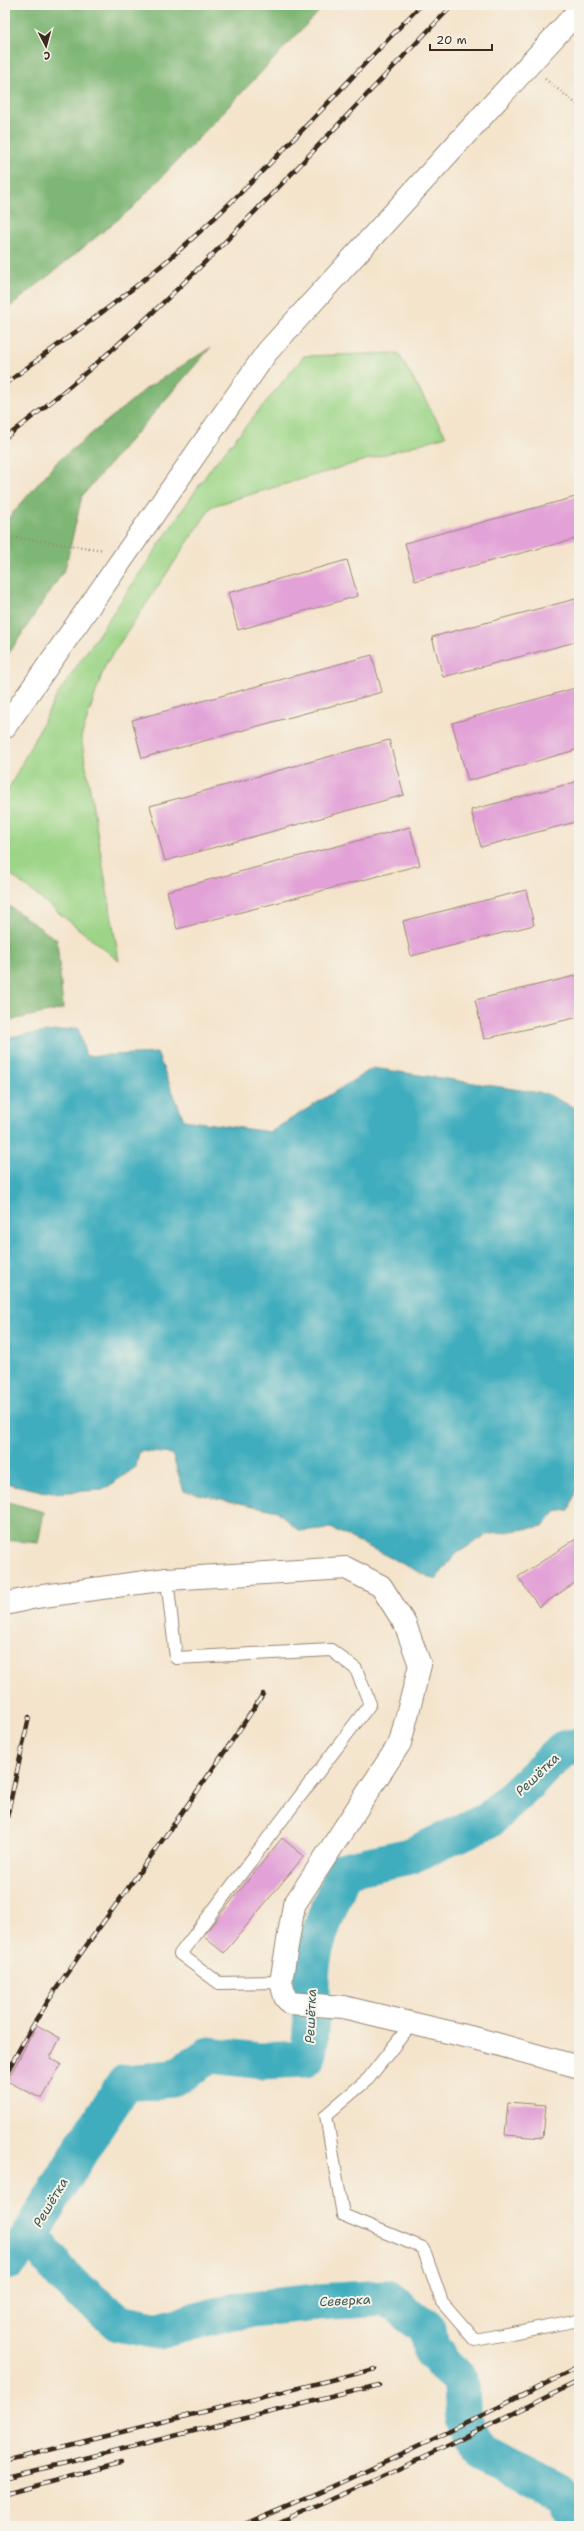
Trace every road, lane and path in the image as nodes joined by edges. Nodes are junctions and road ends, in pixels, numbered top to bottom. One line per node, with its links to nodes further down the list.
1 (579, 10): 2 (street)
2 (527, 65): 3 (path); 5 (street)
3 (579, 106)
4 (5, 536): 5 (path)
5 (127, 553): 6 (street)
6 (5, 727)
7 (167, 1579): 8 (street); 9 (street); 9 (lane)
8 (5, 1604)
9 (281, 1982): 10 (street)
10 (412, 2023): 11 (street); 12 (lane)
11 (579, 2067)
12 (579, 2320)

